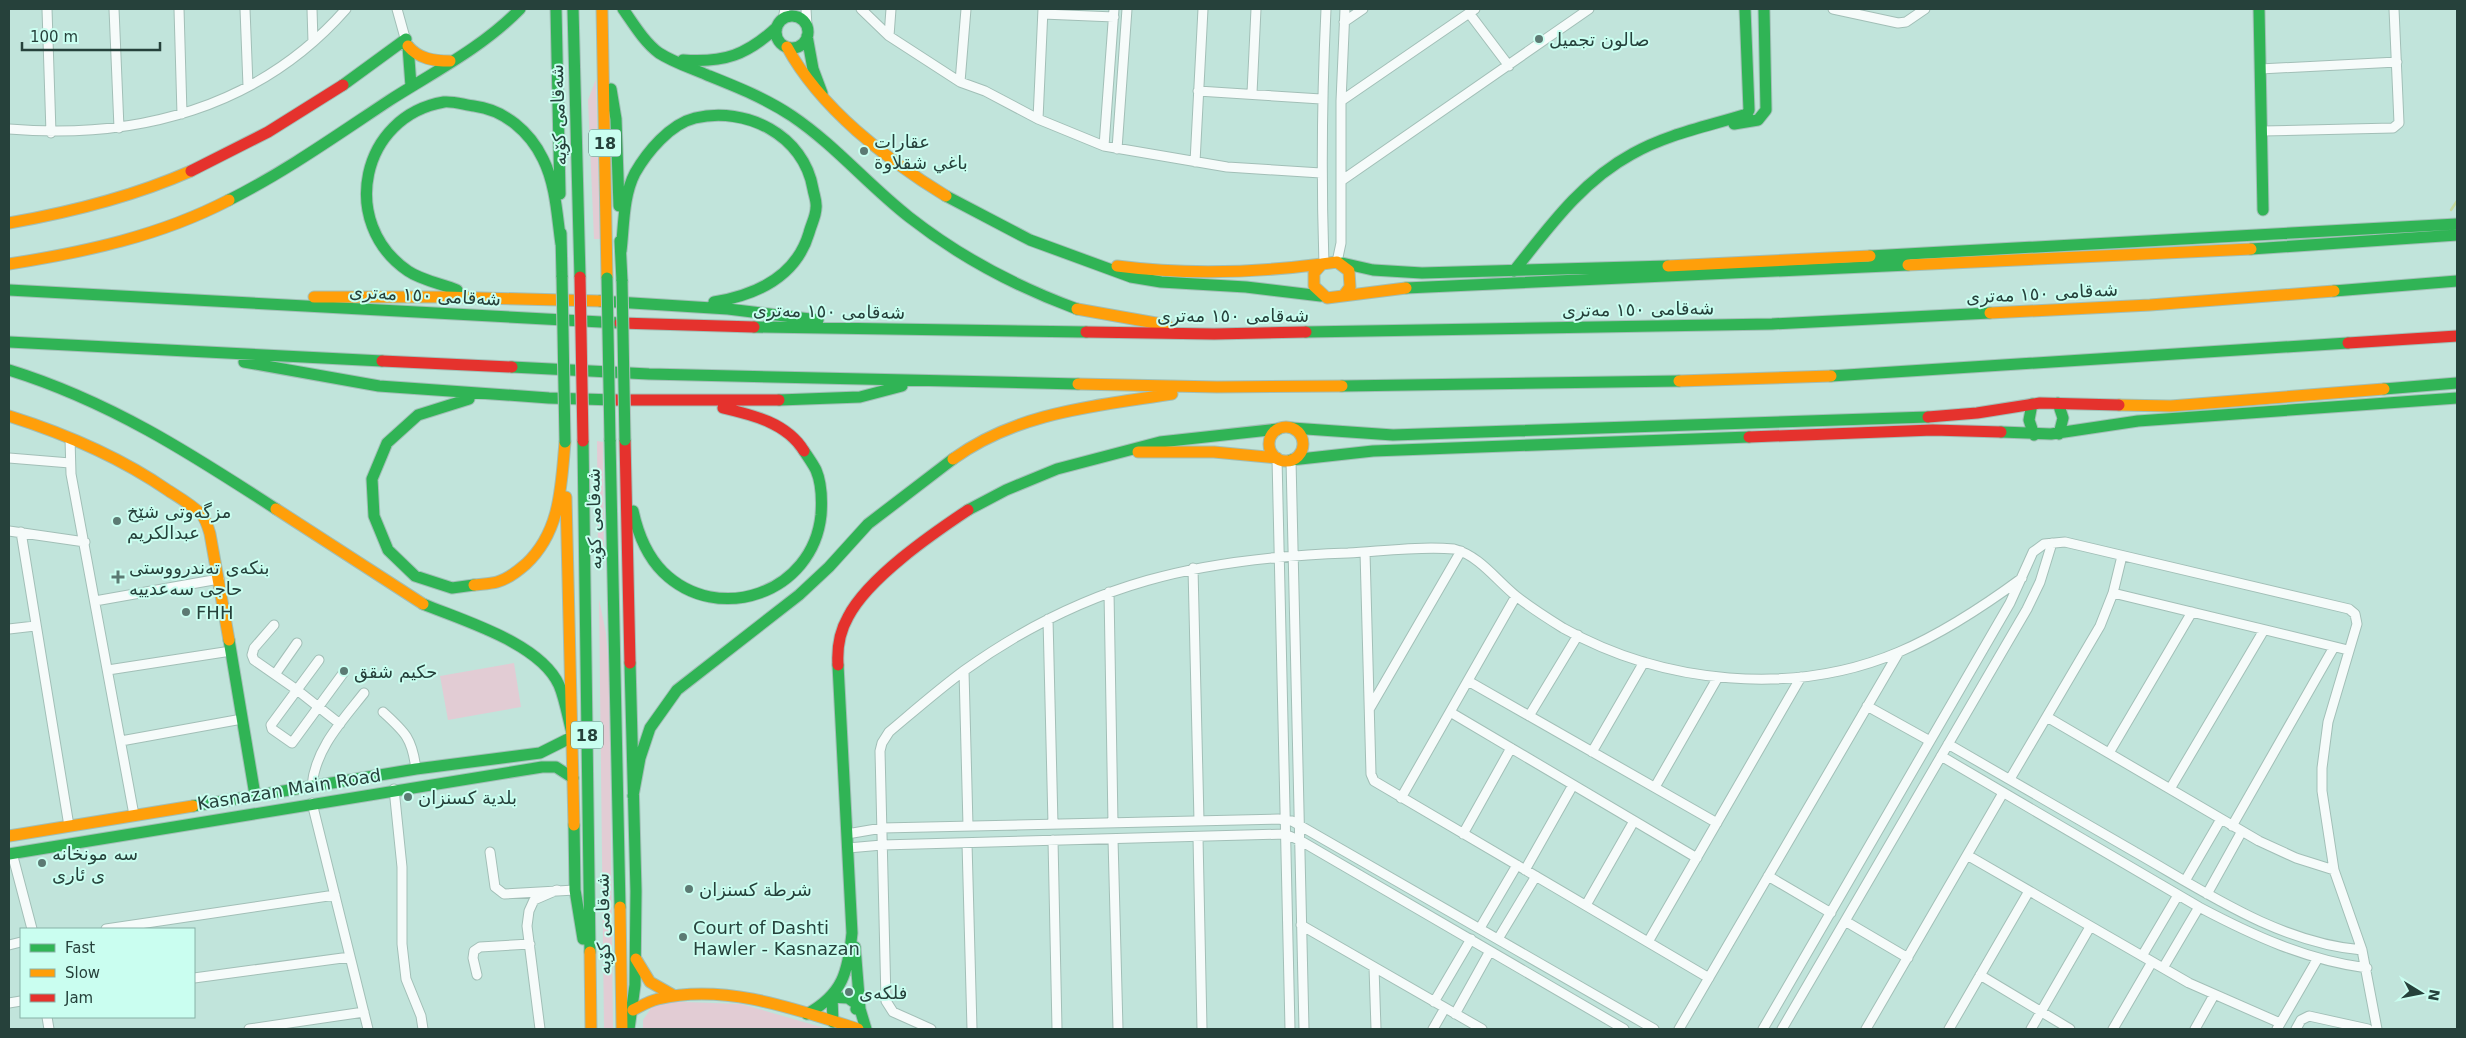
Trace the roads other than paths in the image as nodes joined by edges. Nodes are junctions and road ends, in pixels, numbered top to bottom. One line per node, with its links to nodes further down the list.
1 (47, 9): 62 (street)
2 (114, 9): 58 (street)
3 (179, 9): 56 (street)
4 (246, 9): 47 (street)
5 (312, 9): 37 (street)
6 (346, 9): 37 (street)
7 (397, 9): 38 (street)
8 (520, 9): 42 (main road)
9 (556, 9): 72 (main road)
10 (573, 9): 249 (main road, شەقامی کۆیە / 18, bridge)
11 (602, 9): 40 (main road, شەقامی کۆیە / 18)
12 (623, 9): 41 (main road)
13 (806, 9): 35 (street)
14 (861, 9): 36 (street)
15 (891, 9): 36 (street)
16 (966, 9): 46 (street)
17 (1127, 9): 64 (street)
18 (1203, 9): 49 (street)
19 (1256, 9): 50 (street)
20 (1326, 9): 51 (street)
21 (1345, 9): 34 (street)
22 (1363, 9): 34 (street)
23 (1589, 9): 44 (street)
24 (1745, 9): 53 (main road)
25 (1764, 9): 54 (main road)
26 (1833, 9): 27 (street)
27 (1924, 9)
28 (2259, 9): 45 (main road)
29 (2394, 9): 43 (street)
30 (1472, 11): 44 (street); 52 (street)
31 (1043, 12): 32 (street); 57 (street)
32 (1114, 13): 63 (street)
33 (782, 18): 35 (main road); 39 (main road); 41 (main road)
34 (1344, 22): 52 (street)
35 (807, 32): 39 (main road); 55 (main road)
36 (889, 36): 46 (street)
37 (313, 42): 47 (street)
38 (407, 42): 42 (main road); 48 (main road); 69 (main road)
39 (787, 47): 55 (main road)
40 (603, 59): 73 (main road); 273 (main road, شەقامی کۆیە / 18, bridge)
41 (670, 60): 87 (main road)
42 (450, 61): 48 (main road)
43 (2397, 62): 45 (street); 61 (street)
44 (1509, 66): 67 (street)
45 (2260, 69): 61 (main road)
46 (960, 82): 57 (street)
47 (248, 86): 56 (street)
48 (411, 86): 76 (main road)
49 (1198, 91): 50 (street); 65 (street)
50 (1252, 93): 51 (street)
51 (1321, 99): 66 (street)
52 (1340, 101): 67 (street)
53 (1748, 101): 54 (main road); 60 (main road)
54 (1767, 102): 60 (main road)
55 (832, 107): 77 (main road)
56 (182, 114): 58 (street)
57 (1038, 119): 63 (street)
58 (119, 128): 62 (street)
59 (9, 129): 62 (street)
60 (1694, 129): 78 (main road)
61 (2262, 131): 68 (main road)
62 (50, 133)
63 (1104, 146): 64 (street)
64 (1117, 149): 65 (street)
65 (1195, 162): 66 (street)
66 (1320, 172): 75 (street)
67 (1341, 181): 74 (street)
68 (2263, 210)
69 (9, 223)
70 (2457, 224): 78 (main road)
71 (2457, 235): 81 (main road)
72 (561, 244): 83 (main road); 106 (main road, bridge)
73 (621, 251): 85 (main road); 111 (main road, bridge)
74 (1339, 262): 75 (main road); 78 (main road); 81 (main road)
75 (1323, 263): 77 (main road); 82 (main road)
76 (9, 264)
77 (1097, 265): 82 (main road)
78 (1514, 271)
79 (2457, 282): 87 (main road, شەقامی ١٥٠ مەتری)
80 (9, 290): 84 (main road, شەقامی ١٥٠ مەتری)
81 (1344, 295): 82 (main road)
82 (1321, 296)
83 (494, 298): 84 (main road); 85 (main road)
84 (195, 300): 86 (main road, شەقامی ١٥٠ مەتری)
85 (675, 305): 86 (main road)
86 (918, 330): 87 (main road, شەقامی ١٥٠ مەتری)
87 (1214, 334)
88 (2457, 336): 94 (main road)
89 (9, 342): 90 (main road)
90 (185, 351): 92 (main road); 95 (main road)
91 (9, 370): 161 (main road)
92 (916, 382): 94 (main road); 97 (main road)
93 (2457, 383): 98 (main road)
94 (1217, 387): 179 (main road)
95 (499, 395): 97 (main road); 106 (main road)
96 (2457, 398): 103 (main road)
97 (691, 401): 111 (main road)
98 (2058, 403): 99 (main road); 103 (main road)
99 (2032, 404): 101 (main road); 104 (main road)
100 (9, 416): 105 (main road)
101 (1292, 428): 102 (main road); 110 (main road)
102 (1278, 429): 107 (main road); 109 (main road)
103 (2060, 434): 104 (main road)
104 (2034, 435): 110 (main road)
105 (70, 438): 112 (street); 124 (main road)
106 (565, 442): 161 (main road)
107 (1128, 452): 109 (main road); 196 (main road)
108 (9, 458): 112 (street)
109 (1277, 458): 110 (main road); 120 (street)
110 (1292, 460): 119 (street)
111 (626, 462): 179 (main road)
112 (70, 463): 115 (street)
113 (9, 531): 114 (street)
114 (21, 532): 115 (street); 132 (street)
115 (85, 542): 128 (street)
116 (2052, 543): 121 (street); 123 (street); 164 (street)
117 (1461, 551): 118 (street); 127 (street); 154 (street)
118 (1365, 552): 119 (street); 154 (street)
119 (1294, 554): 120 (street); 190 (street)
120 (1279, 556): 122 (street); 183 (street)
121 (2122, 556): 126 (street); 138 (street)
122 (1193, 568): 125 (street); 185 (street)
123 (2022, 578): 140 (street); 163 (street)
124 (219, 579): 128 (street); 139 (main road)
125 (1109, 592): 130 (street); 187 (street)
126 (2114, 593): 129 (street); 158 (street)
127 (1516, 596): 135 (street); 149 (street)
128 (95, 600): 143 (street)
129 (2192, 612): 134 (street); 167 (street)
130 (1048, 619): 144 (street); 189 (street)
131 (274, 625): 146 (street)
132 (35, 626): 133 (street); 191 (street)
133 (9, 629)
134 (2264, 630): 137 (street); 176 (street)
135 (1578, 635): 142 (street); 157 (street)
136 (297, 643): 146 (street)
137 (2334, 647): 138 (street); 193 (street)
138 (2348, 650): 214 (street)
139 (231, 651): 143 (street); 159 (main road)
140 (1899, 652): 147 (street); 153 (street)
141 (319, 660): 150 (street)
142 (1644, 662): 148 (street); 166 (street)
143 (108, 670): 162 (street)
144 (964, 671): 192 (street); 194 (street)
145 (344, 672): 152 (street)
146 (276, 674): 150 (street)
147 (1800, 676): 148 (street); 188 (street)
148 (1718, 677): 174 (street)
149 (1468, 681): 156 (street); 157 (street)
150 (297, 690): 152 (street); 152 (street)
151 (364, 693): 160 (street)
152 (319, 706): 160 (street)
153 (1867, 706): 163 (street); 216 (street)
154 (1370, 708): 180 (street)
155 (382, 712): 169 (street)
156 (1450, 712): 165 (street); 180 (street)
157 (1529, 716): 166 (street)
158 (2047, 717): 167 (street); 171 (street)
159 (242, 719): 162 (street); 178 (main road)
160 (340, 724): 173 (street)
161 (572, 735): 169 (main road); 170 (main road)
162 (121, 741): 182 (street)
163 (1930, 742): 206 (street)
164 (1948, 744): 168 (street); 171 (street)
165 (1511, 748): 172 (street); 198 (street)
166 (1592, 752): 174 (street)
167 (2109, 753): 176 (street)
168 (1941, 756): 177 (street); 210 (street)
169 (416, 769): 173 (main road)
170 (573, 778): 175 (main road, Kasnazan Main Road); 219 (main road)
171 (2010, 779): 217 (street)
172 (1573, 785): 186 (street); 213 (street)
173 (312, 786): 178 (main road)
174 (1655, 787): 188 (street)
175 (394, 789): 181 (main road, Kasnazan Main Road); 270 (street)
176 (2170, 790): 184 (street)
177 (2003, 792): 211 (street); 223 (street)
178 (255, 795): 182 (main road)
179 (633, 796): 244 (main road)
180 (1401, 798): 198 (street)
181 (312, 803): 209 (main road, Kasnazan Main Road); 222 (street)
182 (134, 815): 191 (main road)
183 (1284, 819): 185 (street); 190 (street); 197 (street)
184 (2221, 819): 193 (street); 217 (street)
185 (1199, 821): 187 (street)
186 (1634, 821): 212 (street); 224 (street)
187 (1113, 823): 189 (street)
188 (1717, 823): 212 (street)
189 (1053, 824): 192 (street)
190 (1300, 824): 203 (street); 232 (street)
191 (69, 826): 199 (main road)
192 (968, 826): 194 (street)
193 (2232, 826): 195 (street)
194 (882, 828): 196 (street); 205 (street)
195 (2242, 832): 214 (street); 221 (street)
196 (847, 834): 207 (main road)
197 (1285, 834): 200 (street); 203 (street); 282 (street)
198 (1463, 834): 213 (street)
199 (9, 836)
200 (1198, 837): 202 (street); 281 (street)
201 (1053, 840): 202 (street); 204 (street); 279 (street)
202 (1113, 840): 280 (street)
203 (1300, 841): 228 (street); 234 (street)
204 (967, 843): 205 (street); 278 (street)
205 (882, 845): 207 (street); 277 (street)
206 (1869, 846): 210 (street); 226 (street)
207 (848, 848): 233 (main road)
208 (490, 852): 218 (street)
209 (11, 853): 230 (street)
210 (1884, 854): 227 (street)
211 (1967, 855): 220 (street); 242 (street)
212 (1697, 858): 236 (street)
213 (1520, 867): 215 (street); 232 (street)
214 (2334, 870): 238 (street)
215 (1536, 876): 224 (street); 235 (street)
216 (1768, 876): 226 (street); 253 (street)
217 (2185, 881): 221 (street)
218 (558, 890): 219 (street); 237 (street)
219 (575, 890): 249 (main road)
220 (2029, 891): 229 (street); 251 (street)
221 (2207, 894): 238 (street)
222 (335, 895): 231 (street); 241 (street)
223 (2178, 895): 225 (street); 240 (street)
224 (1586, 906): 236 (street)
225 (2199, 907): 243 (street); 247 (street)
226 (1831, 912): 290 (street)
227 (1845, 921): 242 (street); 291 (street)
228 (1301, 925): 246 (street); 283 (street)
229 (2090, 927): 240 (street); 262 (street)
230 (32, 928)
231 (113, 928)
232 (1480, 928): 235 (street)
233 (852, 933): 256 (main road); 258 (main road)
234 (1471, 939): 239 (street); 257 (street)
235 (1498, 939): 288 (street)
236 (1648, 942): 253 (street)
237 (530, 944): 250 (street); 271 (street)
238 (2362, 950): 248 (street)
239 (1490, 951): 264 (street); 287 (street)
240 (2142, 956): 245 (street)
241 (350, 957): 252 (street); 261 (street)
242 (1908, 958): 292 (street)
243 (2318, 958): 248 (street); 267 (street)
244 (636, 959): 254 (main road); 260 (main road)
245 (2152, 962): 247 (street); 296 (street)
246 (1374, 967): 257 (street); 284 (street)
247 (2163, 968): 255 (street)
248 (2367, 968): 300 (street)
249 (590, 970): 272 (main road, شەقامی کۆیە / 18)
250 (477, 975)
251 (1980, 975): 262 (street); 293 (street)
252 (195, 978)
253 (1709, 978): 289 (street)
254 (673, 995): 260 (main road); 263 (main road)
255 (2214, 995): 267 (street); 297 (street)
256 (832, 997): 258 (main road); 263 (main road); 265 (main road)
257 (1434, 1002): 259 (street)
258 (858, 1005): 266 (main road); 276 (main road)
259 (1445, 1008): 264 (street); 285 (street)
260 (633, 1010): 274 (main road)
261 (364, 1012): 268 (street); 269 (street)
262 (2041, 1012): 294 (street); 295 (street)
263 (807, 1014): 265 (main road)
264 (1455, 1014): 286 (street)
265 (833, 1022): 266 (main road)
266 (845, 1025): 275 (main road)
267 (2279, 1026)
268 (249, 1029)
269 (368, 1029)
270 (423, 1029)
271 (540, 1029)
272 (591, 1029)
273 (622, 1029)
274 (629, 1029)
275 (858, 1029)
276 (866, 1029)
277 (931, 1029)
278 (972, 1029)
279 (1057, 1029)
280 (1118, 1029)
281 (1202, 1029)
282 (1290, 1029)
283 (1304, 1029)
284 (1376, 1029)
285 (1432, 1029)
286 (1482, 1029)
287 (1624, 1029)
288 (1654, 1029)
289 (1679, 1029)
290 (1763, 1029)
291 (1782, 1029)
292 (1866, 1029)
293 (1949, 1029)
294 (2031, 1029)
295 (2070, 1029)
296 (2113, 1029)
297 (2195, 1029)
298 (2296, 1029): 299 (street)
299 (2368, 1029)
300 (2378, 1029)

